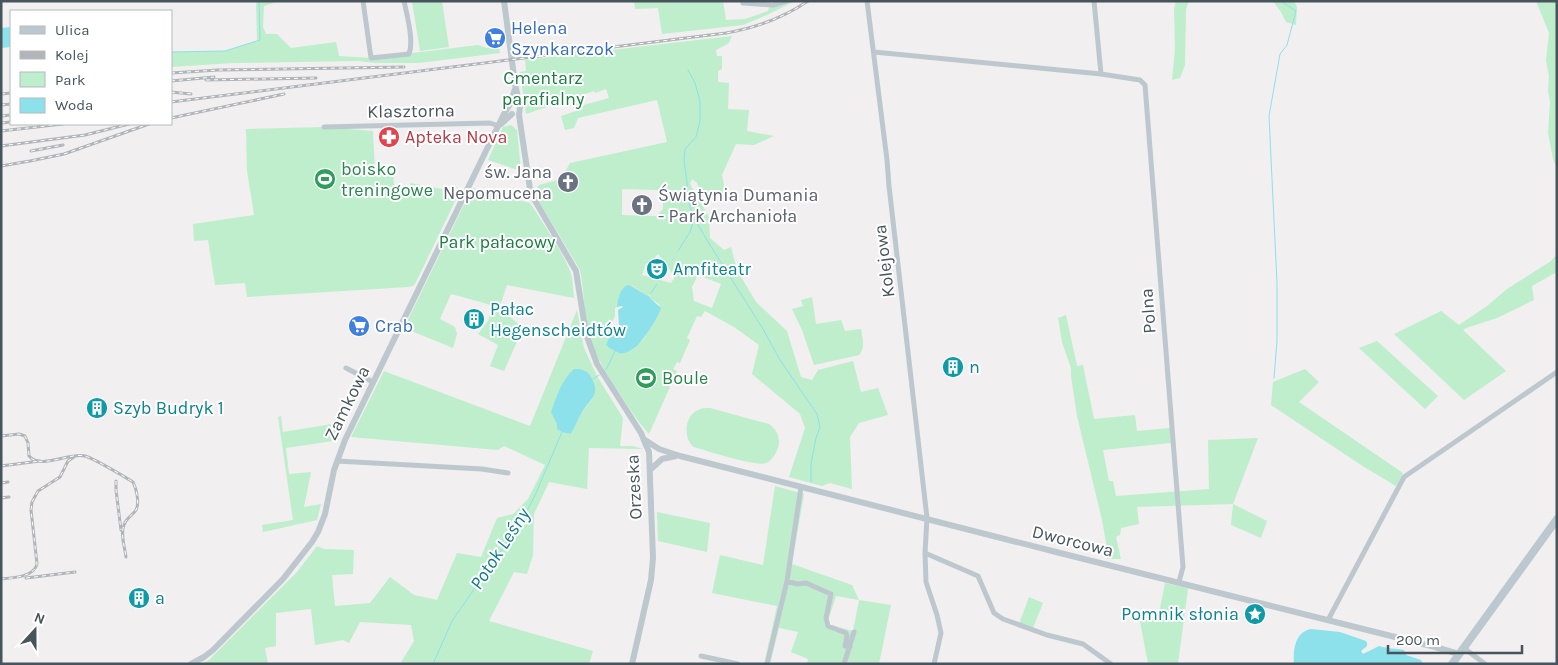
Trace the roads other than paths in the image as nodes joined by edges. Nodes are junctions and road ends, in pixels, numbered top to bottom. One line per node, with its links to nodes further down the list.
1 (363, 1): 2 (street)
2 (404, 1)
3 (504, 1): 10 (street)
4 (786, 1): 7 (street)
5 (867, 1): 8 (street, Kolejowa)
6 (1094, 1): 9 (street)
7 (743, 3)
8 (874, 52): 9 (street, Polna); 27 (street, Kolejowa)
9 (1100, 74): 31 (street, Polna)
10 (516, 88): 11 (street, Zamkowa); 12 (street)
11 (509, 106): 12 (street, Orzeska); 12 (street); 13 (street, Zamkowa)
12 (516, 111): 13 (street, Zamkowa); 18 (street, Orzeska)
13 (499, 126): 14 (street, Klasztorna); 17 (street, Zamkowa)
14 (324, 127)
15 (346, 368): 17 (street)
16 (1557, 372): 32 (street)
17 (373, 382): 23 (street, Zamkowa)
18 (645, 440): 19 (street, Dworcowa); 20 (street, Orzeska)
19 (660, 449): 20 (street); 21 (street, Dworcowa); 22 (street)
20 (649, 454): 22 (street); 24 (street, Orzeska)
21 (680, 456): 22 (street, Dworcowa); 26 (street, Dworcowa)
22 (661, 459): 24 (street)
23 (337, 461): 25 (street); 37 (street, Zamkowa)
24 (650, 470): 38 (street, Orzeska)
25 (508, 473)
26 (801, 487): 27 (street, Dworcowa); 30 (street)
27 (927, 518): 29 (street, Kolejowa); 31 (street, Dworcowa)
28 (1557, 519): 35 (main road)
29 (925, 553): 42 (street, Kolejowa); 43 (street)
30 (786, 581): 34 (street); 40 (street)
31 (1179, 582): 32 (street, Dworcowa)
32 (1328, 620): 35 (street, Dworcowa)
33 (854, 632): 34 (street)
34 (850, 648): 41 (street)
35 (1461, 651): 44 (main road); 45 (street)
36 (700, 656): 39 (street)
37 (191, 664)
38 (632, 664)
39 (738, 664)
40 (767, 664)
41 (844, 664)
42 (934, 664)
43 (1110, 664)
44 (1452, 664)
45 (1485, 664)

